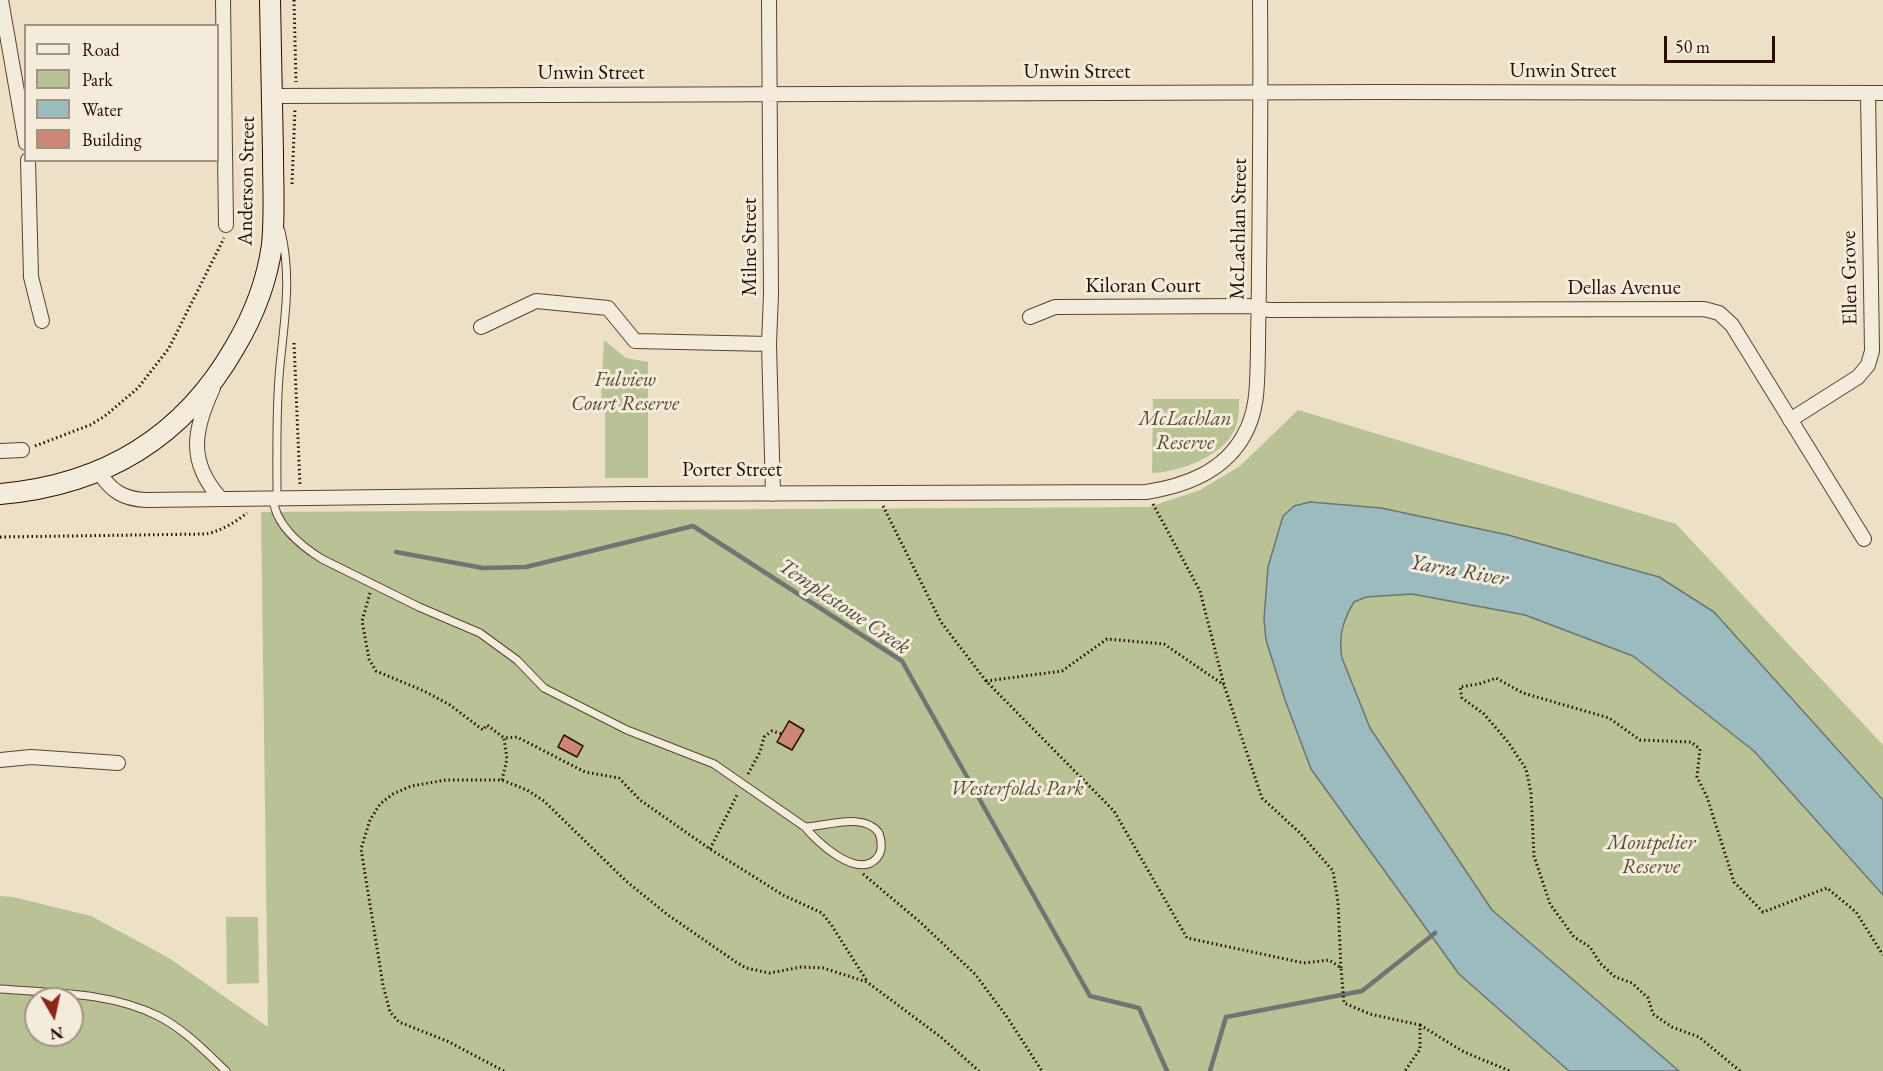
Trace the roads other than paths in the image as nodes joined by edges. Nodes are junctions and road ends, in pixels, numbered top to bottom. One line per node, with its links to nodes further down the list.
1 (1, 0): 11 (street)
2 (223, 0): 14 (street, Anderson Street)
3 (270, 0): 10 (main road, Anderson Street)
4 (769, 0): 9 (street, Milne Street)
5 (1260, 0): 6 (street, McLachlan Street)
6 (1261, 93): 7 (street, Unwin Street); 9 (street, Unwin Street); 15 (street, McLachlan Street)
7 (1868, 93): 8 (street, Unwin Street); 21 (street, Ellen Grove)
8 (1883, 93)
9 (771, 94): 10 (street, Unwin Street); 19 (street, Milne Street)
10 (272, 96): 13 (main road, Anderson Street)
11 (24, 132)
12 (28, 162): 17 (street)
13 (273, 207): 20 (main road, Anderson Street); 28 (lane)
14 (226, 225)
15 (1259, 308): 16 (street, Kiloran Court); 21 (street, Dellas Avenue); 24 (street, McLachlan Street)
16 (1030, 317)
17 (42, 321)
18 (481, 327): 19 (street)
19 (769, 345): 27 (street, Milne Street)
20 (222, 370): 25 (main road, Anderson Street); 29 (street)
21 (1790, 420): 30 (street, Dellas Avenue)
22 (22, 450): 23 (street)
23 (0, 451)
24 (1233, 452): 27 (street, Porter Street)
25 (98, 471): 26 (main road); 29 (street, Porter Street)
26 (0, 494)
27 (773, 494): 28 (street, Porter Street)
28 (272, 497): 29 (street, Porter Street); 33 (lane)
29 (220, 498)
30 (1864, 539)
31 (0, 760): 32 (street)
32 (118, 763)
33 (805, 827): 33 (lane)
34 (0, 989): 35 (lane)
35 (226, 1071)

